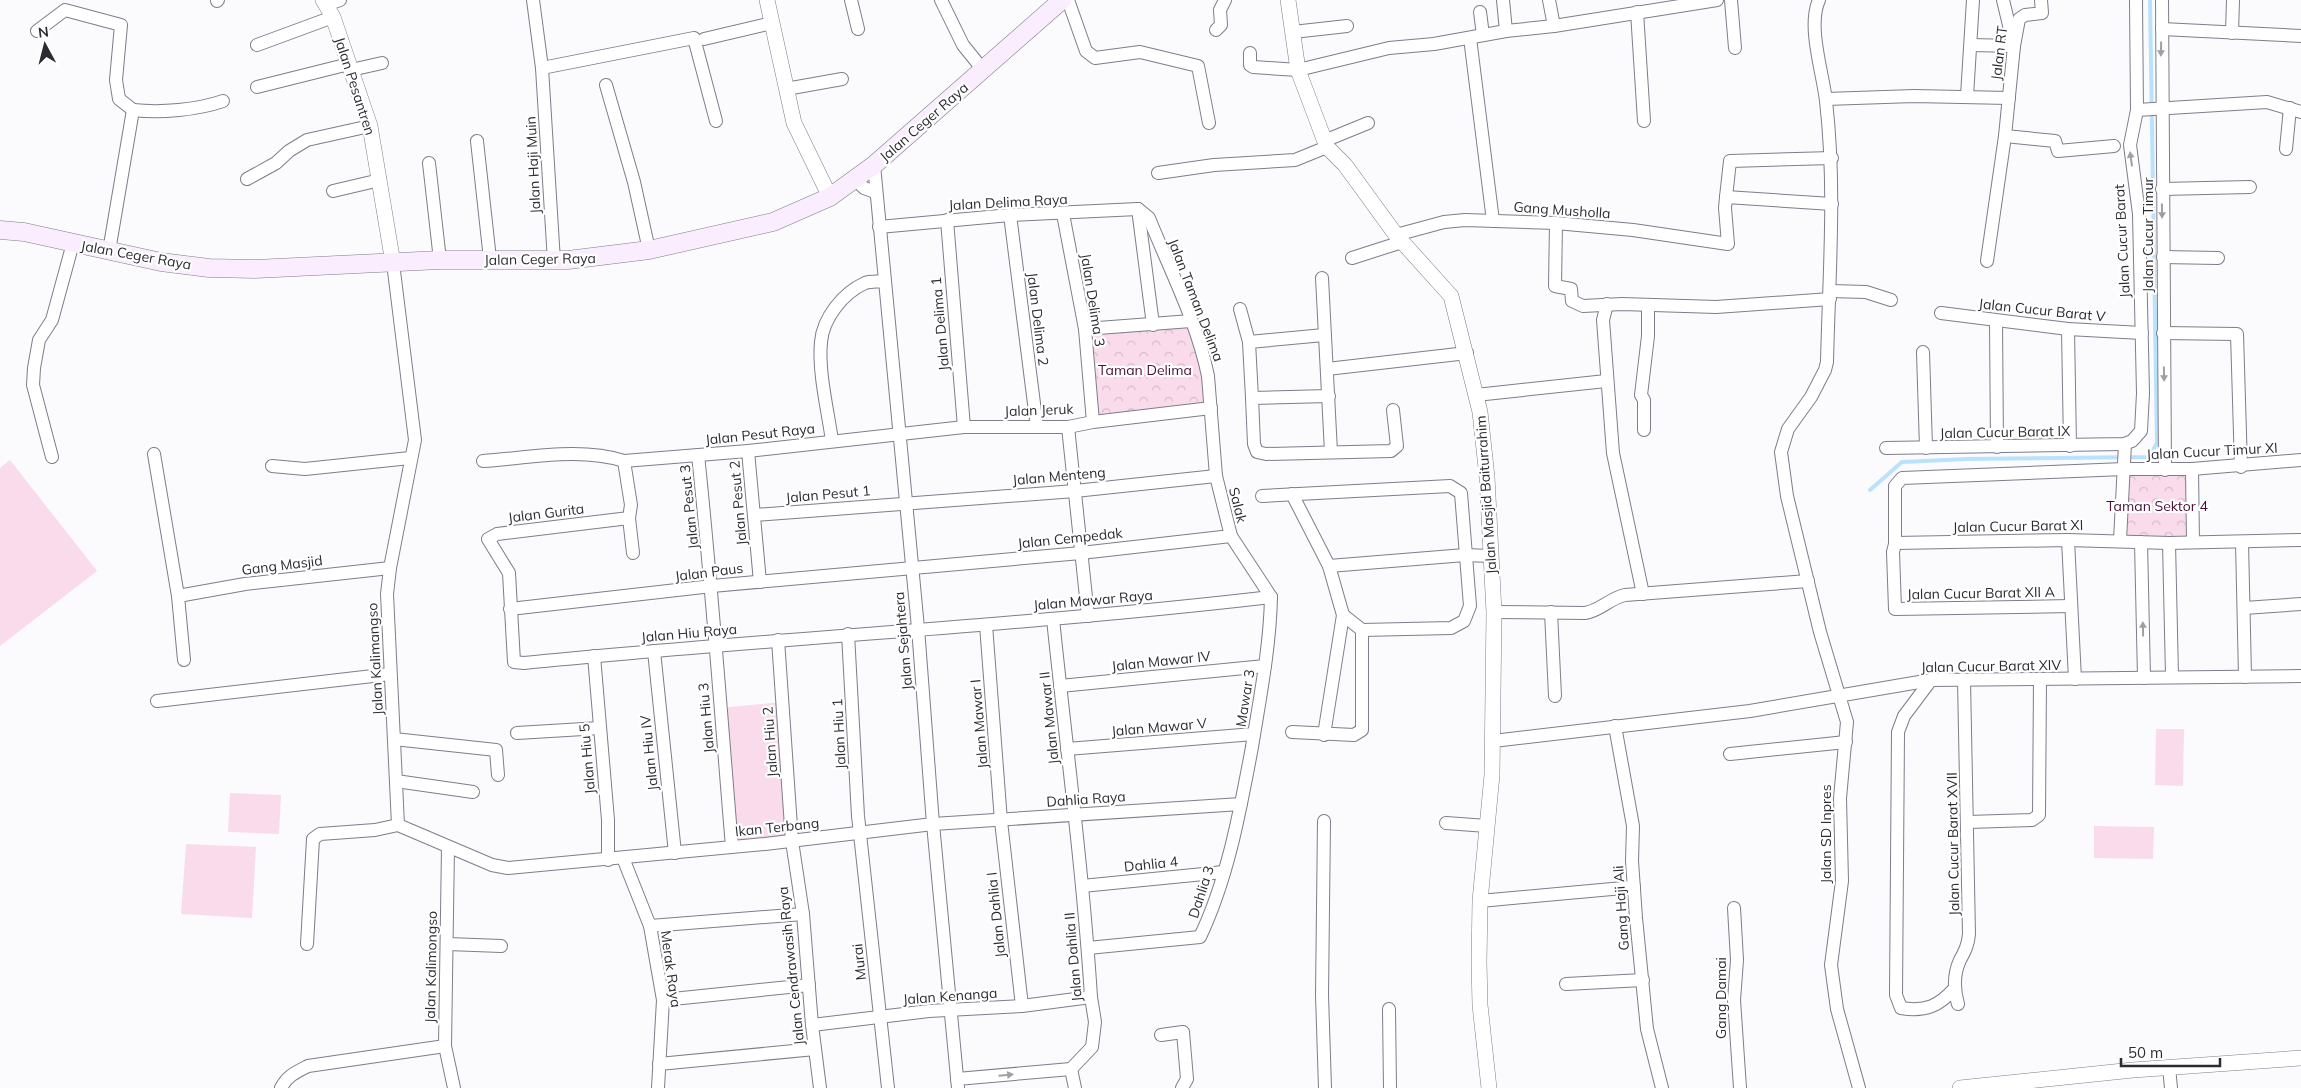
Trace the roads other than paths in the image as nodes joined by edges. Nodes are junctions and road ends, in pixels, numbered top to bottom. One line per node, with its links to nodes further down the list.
1 (533, 0): 45 (street, Jalan Haji Muin)
2 (767, 0): 24 (street)
3 (851, 0): 28 (street)
4 (941, 0): 47 (street)
5 (1062, 0): 47 (main road, Jalan Ceger Raya)
6 (1068, 0): 62 (street)
7 (1225, 0): 29 (street)
8 (1288, 0): 32 (street, Jalan Masjid Baiturrahim)
9 (1503, 0): 30 (street)
10 (1549, 0): 26 (street)
11 (1717, 0): 20 (street)
12 (1731, 0): 41 (street)
13 (1819, 0): 54 (street, Jalan SD Inpres)
14 (1973, 0): 39 (street)
15 (2003, 0): 40 (street)
16 (2041, 0): 40 (street, Jalan RT)
17 (2136, 0): 57 (street, Jalan Cucur Barat)
18 (2162, 0): 27 (street, Jalan Cucur Timur)
19 (2233, 0): 33 (street)
20 (1700, 1): 23 (street)
21 (331, 5): 38 (street); 44 (street, Jalan Pesantren)
22 (1480, 12): 34 (street)
23 (1638, 12): 26 (street); 61 (street)
24 (772, 23): 37 (street); 51 (street)
25 (1347, 26): 32 (street)
26 (1554, 26): 30 (street)
27 (2162, 29): 33 (street); 58 (street, Jalan Cucur Timur, one-way to 58)
28 (858, 30)
29 (1216, 30)
30 (1506, 30): 34 (street)
31 (37, 31): 56 (street)
32 (1293, 32): 46 (street, Jalan Masjid Baiturrahim)
33 (2232, 33): 35 (street)
34 (1484, 35): 36 (street)
35 (2301, 36)
36 (1470, 38): 46 (street); 88 (street)
37 (704, 39)
38 (257, 45)
39 (1971, 45): 40 (street); 52 (street)
40 (2014, 46): 53 (street, Jalan RT)
41 (1736, 48)
42 (1250, 53): 46 (street)
43 (382, 63): 44 (street)
44 (350, 67): 50 (street); 64 (street, Jalan Pesantren)
45 (542, 68): 60 (street); 101 (street, Jalan Haji Muin)
46 (1298, 70): 67 (street, Jalan Masjid Baiturrahim)
47 (984, 71): 72 (main road, Jalan Ceger Raya)
48 (842, 80): 51 (street)
49 (606, 85): 94 (street)
50 (257, 87)
51 (786, 89): 81 (street)
52 (1967, 96): 53 (street); 54 (street)
53 (2009, 98): 65 (street, Jalan RT)
54 (1826, 99): 70 (street, Jalan SD Inpres)
55 (223, 101): 56 (street)
56 (133, 110): 95 (street)
57 (2138, 110): 58 (street); 117 (street, Jalan Cucur Barat, one-way to 57)
58 (2160, 110): 59 (street); 78 (street, Jalan Cucur Timur)
59 (2296, 110): 69 (street)
60 (716, 121)
61 (1644, 122)
62 (1209, 123)
63 (1368, 123): 67 (street)
64 (370, 126): 74 (street); 75 (street, Jalan Pesantren)
65 (2005, 136): 68 (street); 102 (street, Jalan RT)
66 (477, 141): 100 (street)
67 (1326, 144): 73 (street); 92 (street, Jalan Masjid Baiturrahim)
68 (2114, 146)
69 (2286, 149)
70 (1832, 158): 82 (street); 83 (street, Jalan SD Inpres)
71 (429, 163): 99 (street)
72 (874, 165): 76 (main road, Jalan Ceger Raya); 80 (street, Jalan Sejahtera)
73 (1158, 173)
74 (247, 179)
75 (380, 180): 79 (street); 103 (street, Jalan Pesantren)
76 (856, 180): 80 (street); 81 (main road, Jalan Ceger Raya)
77 (2250, 187): 78 (street)
78 (2162, 189): 96 (street, Jalan Cucur Timur, one-way to 96)
79 (333, 191)
80 (875, 192): 90 (street, Jalan Sejahtera)
81 (830, 197): 94 (main road, Jalan Ceger Raya)
82 (1726, 197): 83 (street); 89 (street, Gang Musholla)
83 (1832, 204): 106 (street, Jalan SD Inpres)
84 (1138, 209): 85 (street, Jalan Delima Raya); 112 (street, Jalan Taman Delima); 114 (street)
85 (1063, 214): 86 (street, Jalan Delima Raya); 116 (street, Jalan Delima 3)
86 (1010, 215): 87 (street, Jalan Delima Raya); 132 (street, Jalan Delima 2)
87 (946, 220): 90 (street, Jalan Delima Raya); 131 (street, Jalan Delima 1)
88 (1493, 221): 89 (street, Gang Musholla); 92 (street, Gang Musholla)
89 (1556, 223): 108 (street)
90 (879, 227): 105 (street, Jalan Sejahtera)
91 (0, 230): 93 (main road, Jalan Ceger Raya)
92 (1399, 239): 97 (street, Gang Musholla); 122 (street, Jalan Masjid Baiturrahim)
93 (73, 243): 95 (main road, Jalan Ceger Raya); 146 (street)
94 (649, 250): 101 (main road, Jalan Ceger Raya)
95 (109, 251): 103 (main road, Jalan Ceger Raya)
96 (2163, 257): 98 (street); 118 (street, Jalan Cucur Timur)
97 (1352, 258)
98 (2218, 258)
99 (440, 260): 100 (main road, Jalan Ceger Raya); 103 (main road, Jalan Ceger Raya)
100 (490, 260): 101 (main road, Jalan Ceger Raya)
101 (554, 260)
102 (1987, 261)
103 (393, 263): 147 (street, Jalan Kalimangso)
104 (1322, 278): 119 (street)
105 (884, 281): 135 (street, Jalan Sejahtera); 136 (street)
106 (1830, 295): 107 (street); 109 (street); 179 (street, Jalan SD Inpres)
107 (1891, 300)
108 (1607, 304): 109 (street); 124 (street)
109 (1648, 306): 134 (street)
110 (1240, 310): 120 (street)
111 (1941, 313): 113 (street, Jalan Cucur Barat V)
112 (1191, 321): 114 (street); 128 (street, Jalan Taman Delima)
113 (1996, 321): 115 (street, Jalan Cucur Barat V); 139 (street)
114 (1153, 325): 116 (street)
115 (2068, 329): 117 (street, Jalan Cucur Barat V); 137 (street)
116 (1085, 330): 130 (street, Jalan Delima 3)
117 (2142, 333): 138 (street, Jalan Cucur Barat)
118 (2163, 333): 152 (street); 155 (street, Jalan Cucur Timur, one-way to 155)
119 (1324, 335): 120 (street); 123 (street)
120 (1249, 342): 127 (street)
121 (1924, 352): 141 (street)
122 (1467, 353): 123 (street); 125 (street, Jalan Masjid Baiturrahim)
123 (1327, 369): 126 (street)
124 (1606, 380): 125 (street); 182 (street)
125 (1476, 395): 175 (street, Jalan Masjid Baiturrahim)
126 (1329, 396): 127 (street); 143 (street)
127 (1252, 398): 143 (street)
128 (1210, 408): 130 (street, Jalan Jeruk); 156 (street, Salak)
129 (1393, 410): 143 (street)
130 (1093, 422): 133 (street, Jalan Jeruk)
131 (964, 427): 132 (street, Jalan Jeruk); 135 (street, Jalan Jeruk)
132 (1037, 427): 133 (street, Jalan Jeruk)
133 (1068, 427): 157 (street)
134 (1644, 430)
135 (898, 434): 136 (street, Jalan Pesut Raya); 160 (street, Jalan Sejahtera)
136 (832, 441): 142 (street, Jalan Pesut Raya)
137 (2070, 446): 138 (street, Jalan Cucur Barat IX); 139 (street, Jalan Cucur Barat IX)
138 (2125, 446): 153 (street)
139 (1997, 447): 141 (street, Jalan Cucur Barat IX)
140 (1886, 448): 141 (street, Jalan Cucur Barat IX)
141 (1926, 448)
142 (748, 451): 145 (street, Jalan Pesut Raya); 161 (street, Jalan Pesut 2)
143 (1331, 452)
144 (154, 454): 183 (street)
145 (698, 455): 149 (street, Jalan Pesut Raya); 181 (street, Jalan Pesut 3)
146 (52, 457)
147 (410, 458): 151 (street); 177 (street, Jalan Kalimangso)
148 (2301, 460): 152 (street, Jalan Cucur Timur XI)
149 (624, 461): 150 (street, Jalan Pesut Raya); 162 (street)
150 (483, 462)
151 (272, 466)
152 (2241, 467): 154 (street, Jalan Cucur Timur XI)
153 (2124, 468): 155 (street, Jalan Cucur Timur XI); 165 (street); 167 (street, Jalan Cucur Timur XI)
154 (2192, 469): 155 (street, Jalan Cucur Timur XI); 169 (street)
155 (2165, 470)
156 (1216, 476): 157 (street, Jalan Menteng); 163 (street, Salak)
157 (1075, 491): 160 (street, Jalan Menteng); 173 (street)
158 (1292, 494): 159 (street); 174 (street); 176 (street)
159 (1262, 496)
160 (905, 503): 161 (street, Jalan Pesut 1); 178 (street, Jalan Sejahtera)
161 (754, 515): 180 (street, Jalan Pesut 2)
162 (629, 518): 172 (street); 189 (street, Jalan Gurita)
163 (1230, 536): 173 (street, Jalan Cempedak); 184 (street, Salak)
164 (2068, 540): 165 (street, Jalan Cucur Barat XI); 167 (street, Jalan Cucur Barat XI); 186 (street)
165 (2120, 540): 168 (street, Jalan Cucur Barat XI)
166 (2301, 540): 170 (street, Jalan Cucur Barat XI)
167 (1895, 542): 187 (street, Jalan Cucur Timur XI)
168 (2142, 542): 171 (street, Jalan Cucur Barat XI); 209 (street, one-way to 168)
169 (2193, 542): 170 (street, Jalan Cucur Barat XI); 171 (street, Jalan Cucur Barat XI)
170 (2242, 542): 188 (street)
171 (2169, 543): 206 (street)
172 (633, 553)
173 (1081, 553): 178 (street, Jalan Cempedak); 193 (street)
174 (1465, 555): 175 (street); 176 (street); 197 (street)
175 (1490, 556): 190 (street, Jalan Masjid Baiturrahim)
176 (1328, 566): 192 (street)
177 (390, 568): 183 (street, Gang Masjid); 205 (street, Jalan Kalimangso)
178 (912, 569): 180 (street, Jalan Paus); 196 (street, Jalan Sejahtera)
179 (1808, 581): 182 (street); 215 (street, Jalan SD Inpres)
180 (760, 582): 181 (street, Jalan Paus)
181 (712, 586): 189 (street, Jalan Paus); 200 (street, Jalan Hiu 3)
182 (1643, 594): 191 (street)
183 (178, 596): 203 (street)
184 (1271, 597): 193 (street, Jalan Mawar Raya); 204 (street, Mawar 3)
185 (2301, 604): 188 (street)
186 (2071, 606): 187 (street, Jalan Cucur Barat XII A); 210 (street)
187 (1894, 607)
188 (2244, 608): 208 (street)
189 (510, 610): 202 (street, Jalan Hiu Raya)
190 (1494, 612): 191 (street); 225 (street, Jalan Masjid Baiturrahim)
191 (1551, 612): 216 (street)
192 (1343, 615): 197 (street); 223 (street)
193 (1088, 616): 194 (street, Jalan Mawar Raya)
194 (1053, 619): 195 (street, Jalan Mawar Raya); 214 (street, Jalan Mawar II)
195 (986, 625): 196 (street, Jalan Mawar Raya); 235 (street, Jalan Mawar I)
196 (918, 628): 198 (street, Jalan Hiu Raya); 239 (street, Jalan Sejahtera)
197 (1362, 630): 223 (street)
198 (848, 634): 199 (street, Jalan Hiu Raya); 241 (street, Jalan Hiu 1)
199 (778, 640): 200 (street, Jalan Hiu Raya); 242 (street, Jalan Hiu 2)
200 (715, 646): 201 (street, Jalan Hiu Raya); 244 (street, Jalan Hiu 3)
201 (654, 651): 202 (street, Jalan Hiu Raya); 245 (street, Jalan Hiu IV)
202 (594, 656): 219 (street, Jalan Hiu 5)
203 (184, 660)
204 (1265, 666): 214 (street, Jalan Mawar IV); 222 (street, Mawar 3)
205 (390, 674): 217 (street); 224 (street, Jalan Kalimangso)
206 (2172, 676): 208 (street, Jalan Cucur Barat XIV); 209 (street, Jalan Cucur Barat XIV)
207 (2301, 676): 208 (street, Jalan Cucur Barat XIV)
208 (2245, 677)
209 (2144, 678): 210 (street, Jalan Cucur Barat XIV)
210 (2076, 679): 213 (street, Jalan Cucur Barat XIV)
211 (1931, 680): 212 (street, Jalan Cucur Barat XIV); 215 (street, Jalan Cucur Barat XIV); 262 (street)
212 (1964, 680): 213 (street, Jalan Cucur Barat XIV); 236 (street, Jalan Cucur Barat XVII)
213 (2040, 680): 236 (street)
214 (1060, 686): 227 (street, Jalan Mawar II)
215 (1839, 695): 218 (street, Jalan Cucur Barat XIV); 226 (street, Jalan SD Inpres)
216 (1555, 696)
217 (157, 701)
218 (1615, 726): 225 (street, Jalan Cucur Barat XIV); 250 (street, Gang Haji Ali)
219 (600, 728): 221 (street); 247 (street, Jalan Hiu 5)
220 (1292, 732): 223 (street)
221 (517, 733)
222 (1254, 734): 227 (street, Jalan Mawar V); 232 (street, Mawar 3)
223 (1324, 735)
224 (394, 740): 229 (street); 230 (street, Jalan Kalimangso)
225 (1494, 741): 240 (street, Jalan Masjid Baiturrahim)
226 (1846, 742): 228 (street); 292 (street, Jalan SD Inpres)
227 (1067, 749): 233 (street, Jalan Mawar II)
228 (1730, 754)
229 (498, 775)
230 (396, 781): 231 (street); 238 (street, Jalan Kalimangso)
231 (473, 792)
232 (1242, 804): 233 (street, Dahlia Raya); 248 (street, Dahlia 3)
233 (1076, 814): 235 (street, Dahlia Raya); 249 (street, Jalan Dahlia II)
234 (1324, 820): 287 (street)
235 (1001, 821): 239 (street, Dahlia Raya); 266 (street, Jalan Dahlia I)
236 (1968, 822): 262 (street, Jalan Cucur Barat XVII)
237 (1446, 823): 240 (street)
238 (398, 824): 243 (street); 255 (street)
239 (933, 824): 241 (street, Ikan Terbang); 268 (street, Jalan Sejahtera)
240 (1487, 826): 251 (street, Jalan Masjid Baiturrahim)
241 (861, 833): 242 (street, Ikan Terbang); 269 (street, Murai)
242 (792, 841): 244 (street, Ikan Terbang); 253 (street, Jalan Cendrawasih Raya)
243 (448, 847): 247 (street); 256 (street, Jalan Kalimongso)
244 (732, 847): 245 (street, Ikan Terbang)
245 (675, 853): 246 (street, Ikan Terbang)
246 (623, 858): 247 (street); 254 (street, Merak Raya)
247 (608, 860)
248 (1224, 872): 249 (street, Dahlia 4); 258 (street, Dahlia 3)
249 (1082, 886): 258 (street, Jalan Dahlia II)
250 (1634, 887): 251 (street); 259 (street, Gang Haji Ali)
251 (1480, 901): 289 (street, Jalan Masjid Baiturrahim)
252 (1734, 908): 291 (street, Gang Damai)
253 (803, 914): 254 (street); 261 (street, Jalan Cendrawasih Raya)
254 (650, 926): 264 (street, Merak Raya)
255 (307, 944)
256 (448, 944): 257 (street); 272 (street, Jalan Kalimongso)
257 (501, 946)
258 (1088, 948): 263 (street, Jalan Dahlia II)
259 (1643, 980): 260 (street); 290 (street, Gang Haji Ali)
260 (1566, 984)
261 (809, 985): 264 (street); 270 (street, Jalan Cendrawasih Raya)
262 (1955, 988): 265 (street, Jalan Cucur Barat XVII)
263 (1091, 997): 266 (street, Jalan Kenanga); 277 (street, Jalan Dahlia II)
264 (663, 1000): 275 (street, Merak Raya)
265 (1958, 1004)
266 (1022, 1006): 268 (street, Jalan Kenanga)
267 (1389, 1009): 288 (street)
268 (951, 1010): 269 (street, Jalan Kenanga); 278 (street, Jalan Sejahtera)
269 (880, 1017): 270 (street, Jalan Kenanga); 284 (street, Murai)
270 (812, 1025): 273 (street, Jalan Cendrawasih Raya)
271 (1161, 1035): 286 (street)
272 (444, 1046): 280 (street); 281 (street, Jalan Kalimongso)
273 (815, 1049): 275 (street); 283 (street, Jalan Cendrawasih Raya)
274 (2301, 1058): 276 (street)
275 (659, 1064): 282 (street, Merak Raya)
276 (2169, 1067): 279 (street); 294 (street)
277 (1072, 1069): 278 (street, one-way to 277); 285 (street)
278 (958, 1084)
279 (2033, 1084): 293 (street)
280 (281, 1088)
281 (454, 1088)
282 (658, 1088)
283 (820, 1088)
284 (888, 1088)
285 (1075, 1088)
286 (1182, 1088)
287 (1325, 1088)
288 (1390, 1088)
289 (1489, 1088)
290 (1662, 1088)
291 (1740, 1088)
292 (1859, 1088)
293 (1960, 1088)
294 (2171, 1088)

